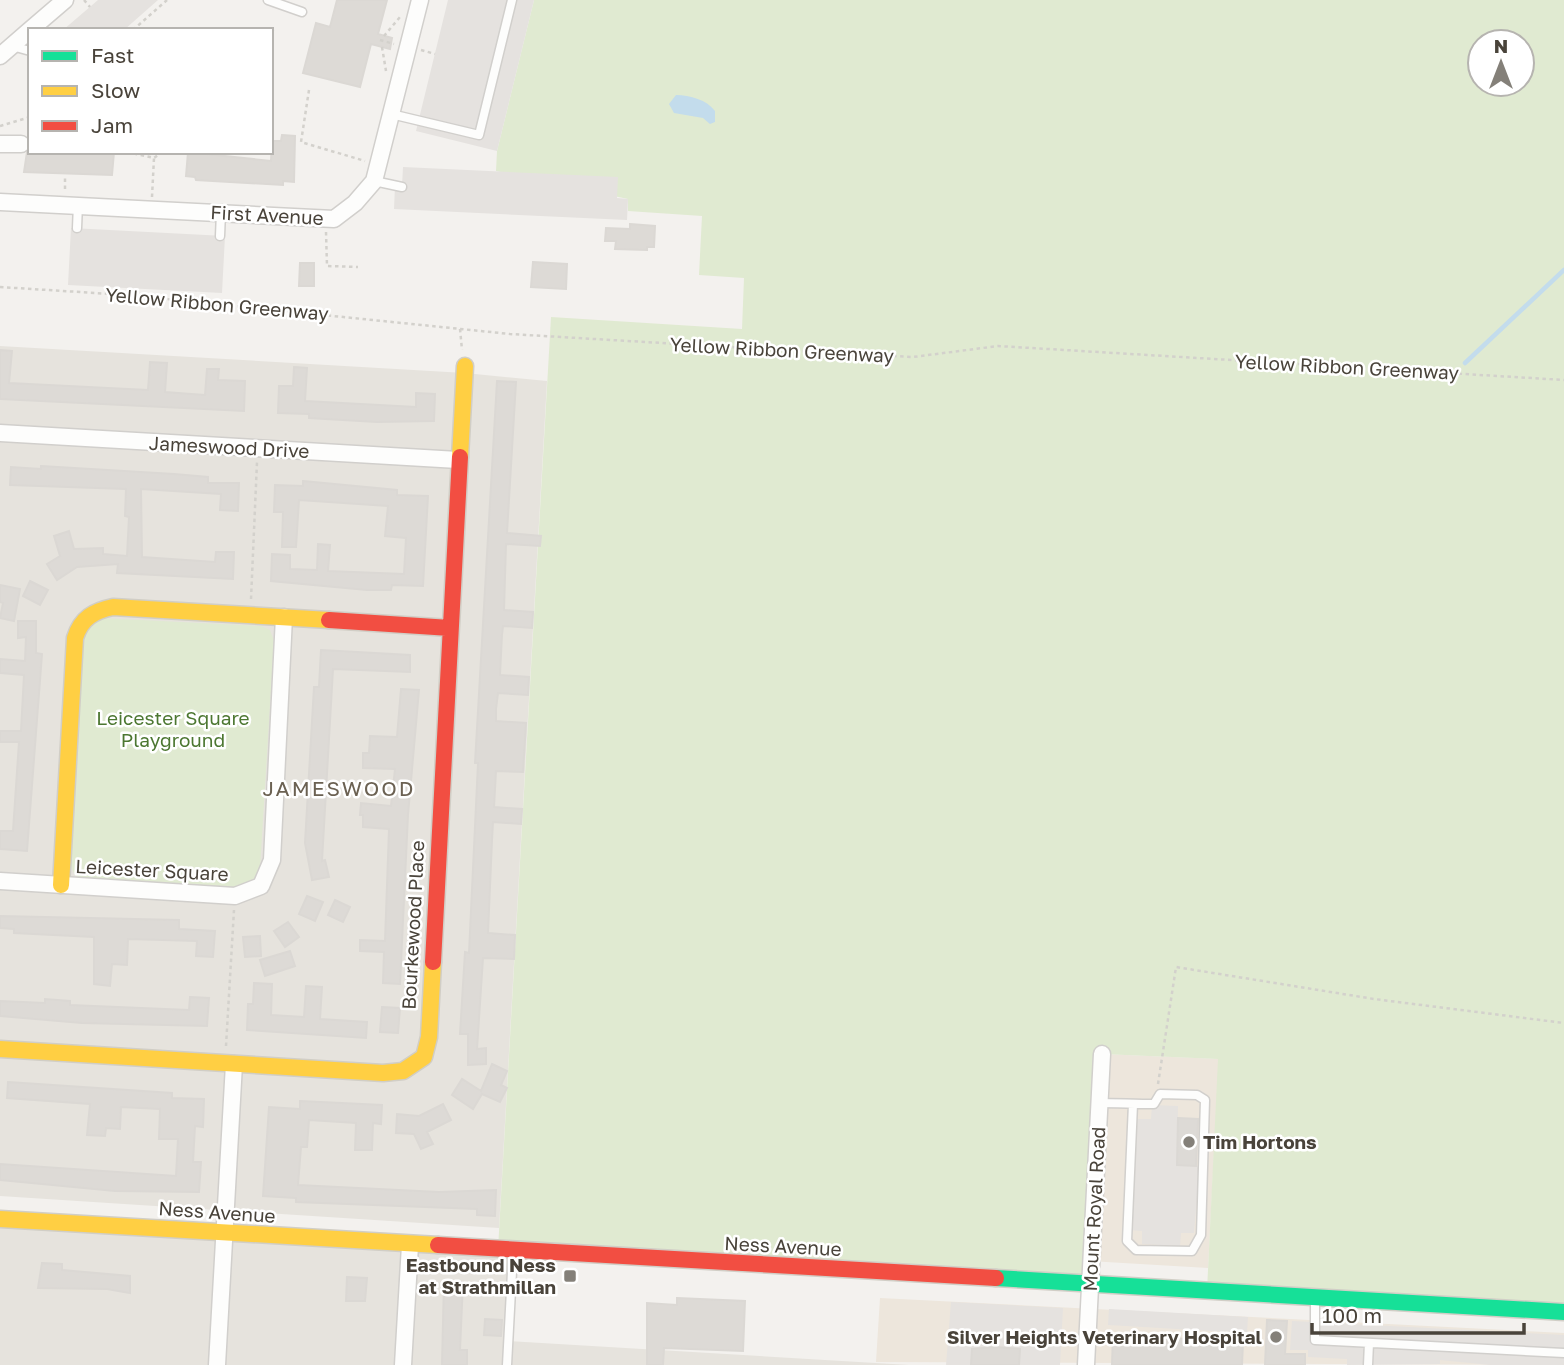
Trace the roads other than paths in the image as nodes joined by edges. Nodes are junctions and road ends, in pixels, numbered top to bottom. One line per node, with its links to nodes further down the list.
1 (65, 0): 6 (street)
2 (268, 0): 5 (lane)
3 (420, 0): 10 (street, First Avenue)
4 (512, 0): 10 (lane)
5 (302, 12)
6 (32, 28)
7 (28, 32): 8 (street)
8 (6, 51): 9 (lane)
9 (28, 51)
10 (391, 114): 13 (street, First Avenue)
11 (0, 144): 12 (street)
12 (21, 144)
13 (376, 173): 14 (lane); 17 (street, First Avenue)
14 (402, 187)
15 (0, 202): 16 (street, First Avenue)
16 (78, 204): 17 (street, First Avenue); 18 (lane)
17 (221, 212): 19 (lane)
18 (76, 228)
19 (220, 236)
20 (465, 366): 22 (street, Bourkewood Place)
21 (0, 433): 22 (street, Jameswood Drive)
22 (458, 460): 24 (street, Bourkewood Place)
23 (284, 618): 24 (street, Leicester Square); 26 (street, Leicester Square); 26 (street, Leicester Square)
24 (450, 628): 29 (street, Bourkewood Place)
25 (0, 881): 26 (street, Leicester Square)
26 (61, 885)
27 (0, 1049): 29 (street, Bourkewood Place)
28 (1102, 1054): 30 (street, Mount Royal Road)
29 (229, 1063): 33 (street)
30 (1099, 1103): 31 (lane); 36 (street, Mount Royal Road)
31 (1133, 1104): 31 (lane)
32 (0, 1219): 33 (street, Ness Avenue)
33 (225, 1234): 34 (street, Ness Avenue); 41 (street)
34 (410, 1245): 35 (street, Ness Avenue); 42 (street)
35 (513, 1251): 36 (street, Ness Avenue); 43 (lane)
36 (1090, 1284): 37 (street, Ness Avenue); 44 (street, Mount Royal Road)
37 (1315, 1298): 38 (street, Ness Avenue); 39 (lane)
38 (1564, 1312)
39 (1369, 1343): 40 (lane); 45 (lane)
40 (1564, 1353)
41 (217, 1365)
42 (403, 1365)
43 (507, 1365)
44 (1086, 1365)
45 (1368, 1365)

